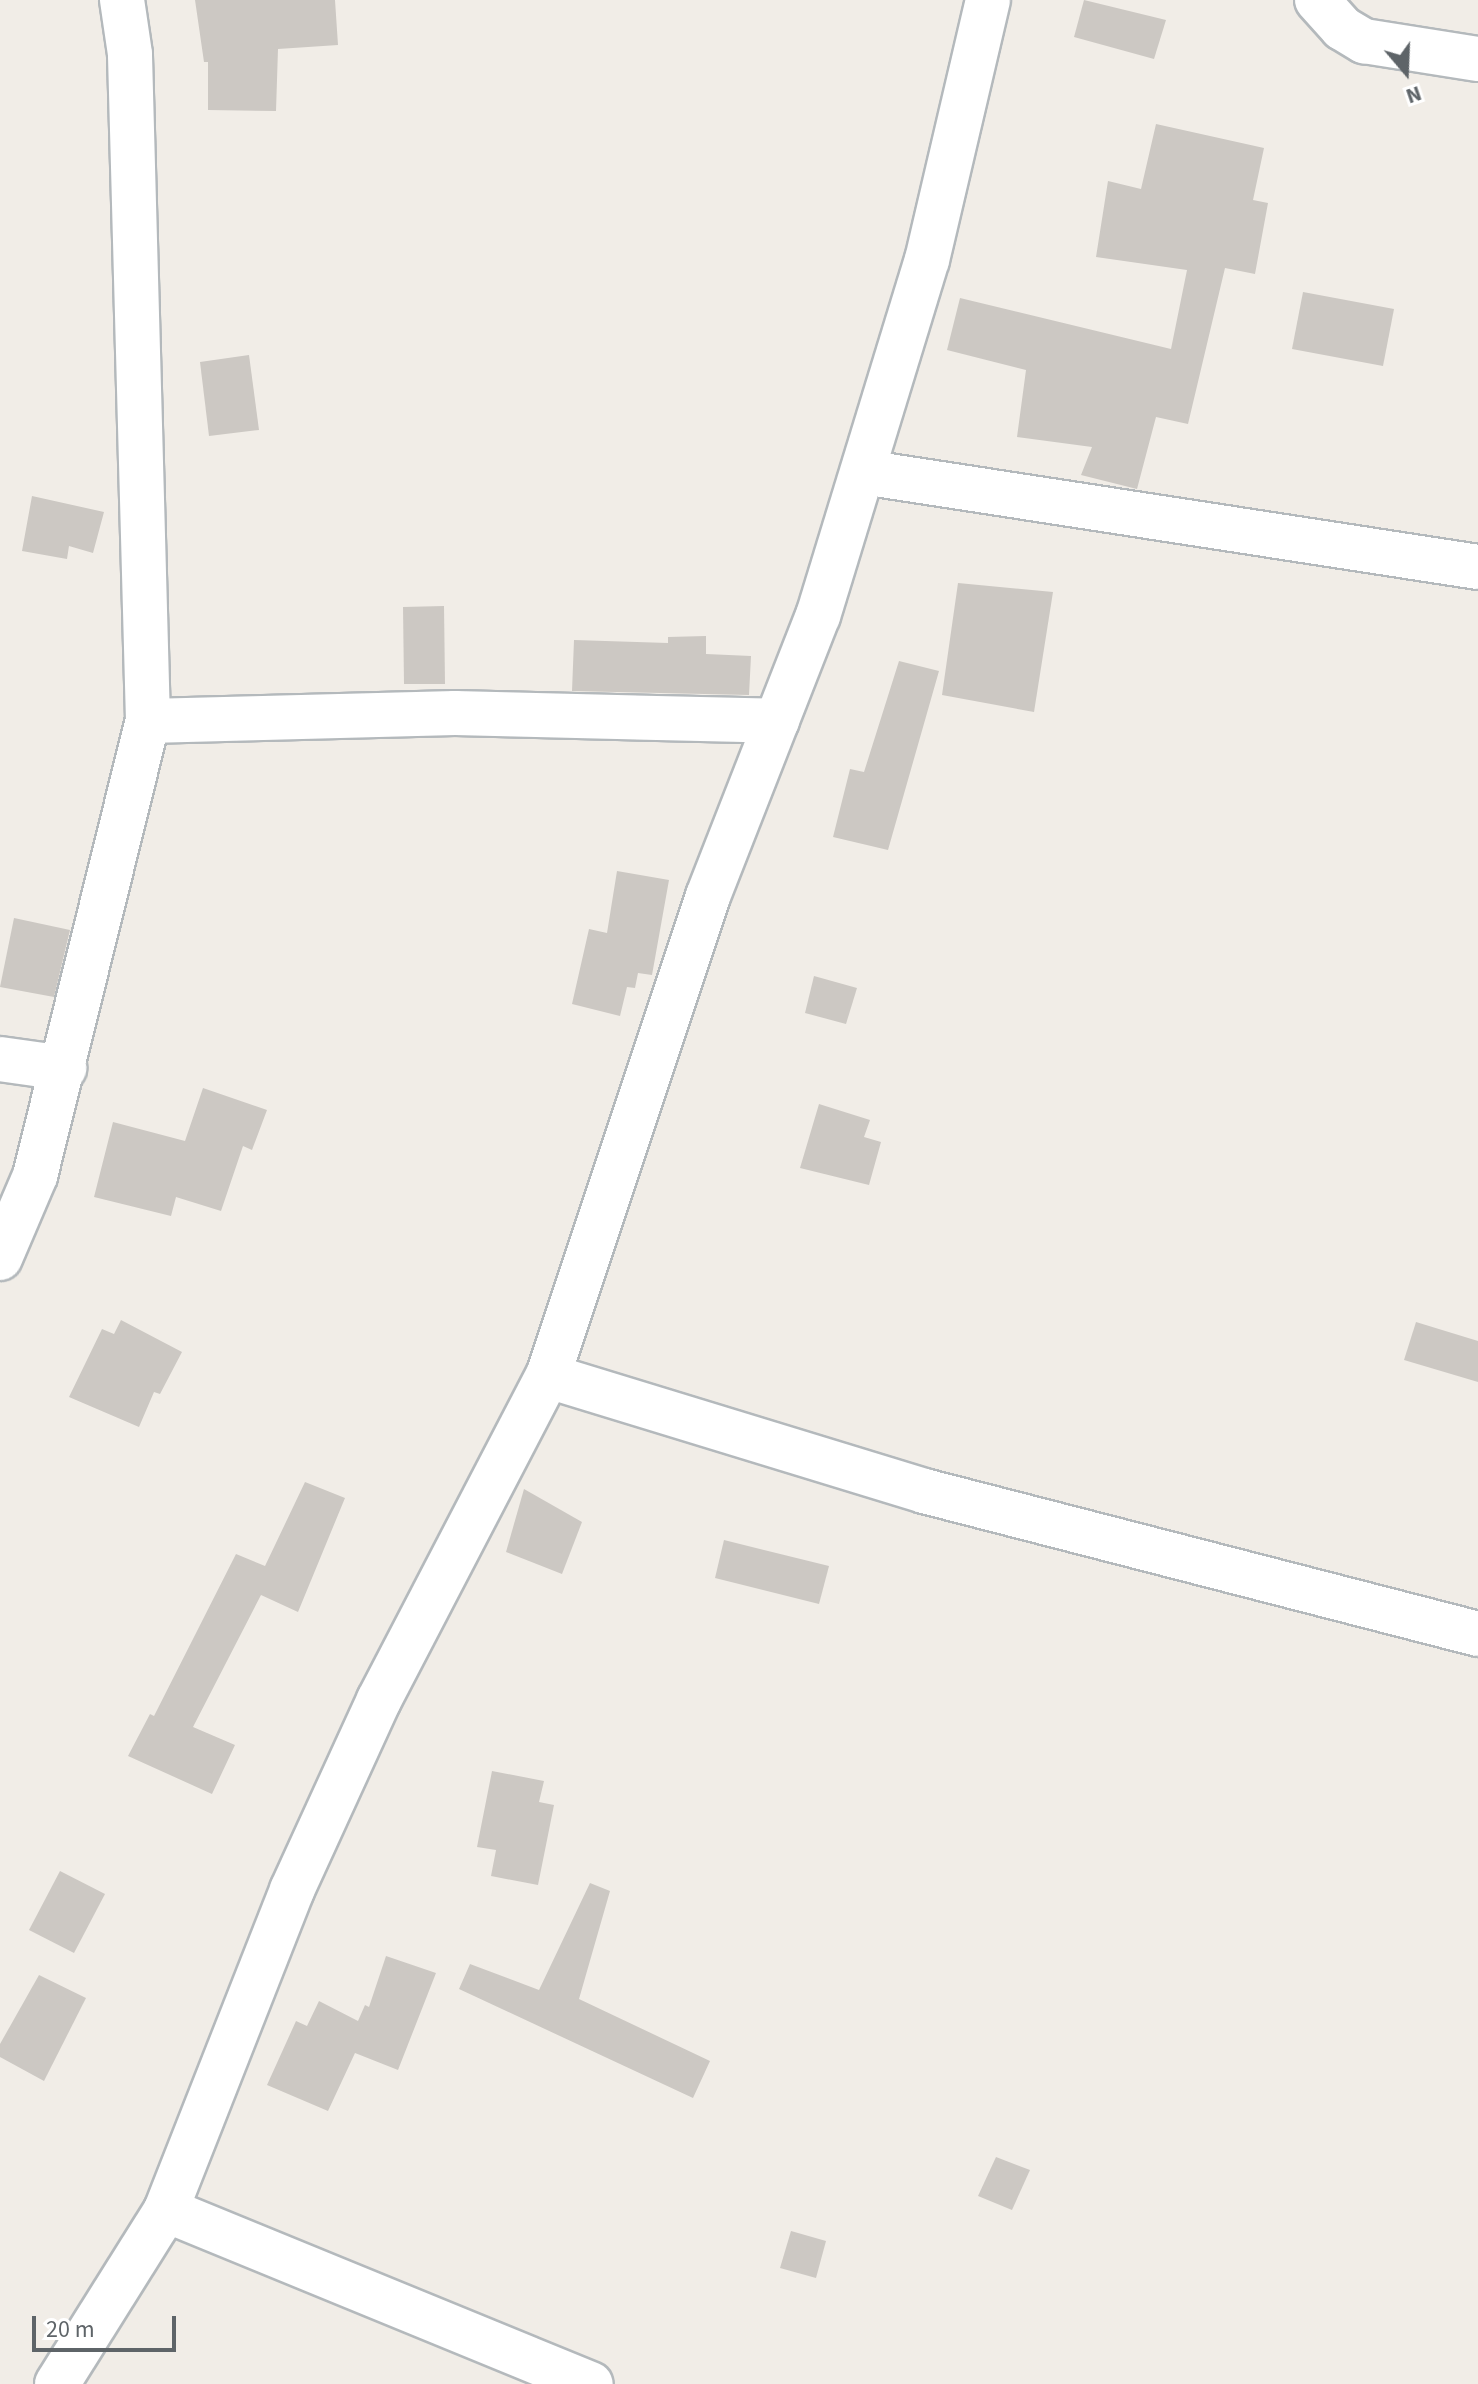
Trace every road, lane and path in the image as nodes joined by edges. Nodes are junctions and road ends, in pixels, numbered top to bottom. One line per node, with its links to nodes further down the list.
1 (122, 0): 7 (street)
2 (988, 0): 5 (street)
3 (1317, 0): 4 (street)
4 (1478, 59)
5 (863, 472): 6 (street); 8 (street)
6 (1478, 567)
7 (148, 721): 8 (street); 10 (street)
8 (777, 721): 12 (street)
9 (0, 1059): 10 (street)
10 (64, 1068): 11 (street)
11 (0, 1258)
12 (548, 1376): 13 (street); 14 (street)
13 (1478, 1634)
14 (166, 2210): 15 (street); 16 (street)
15 (57, 2384)
16 (591, 2384)

